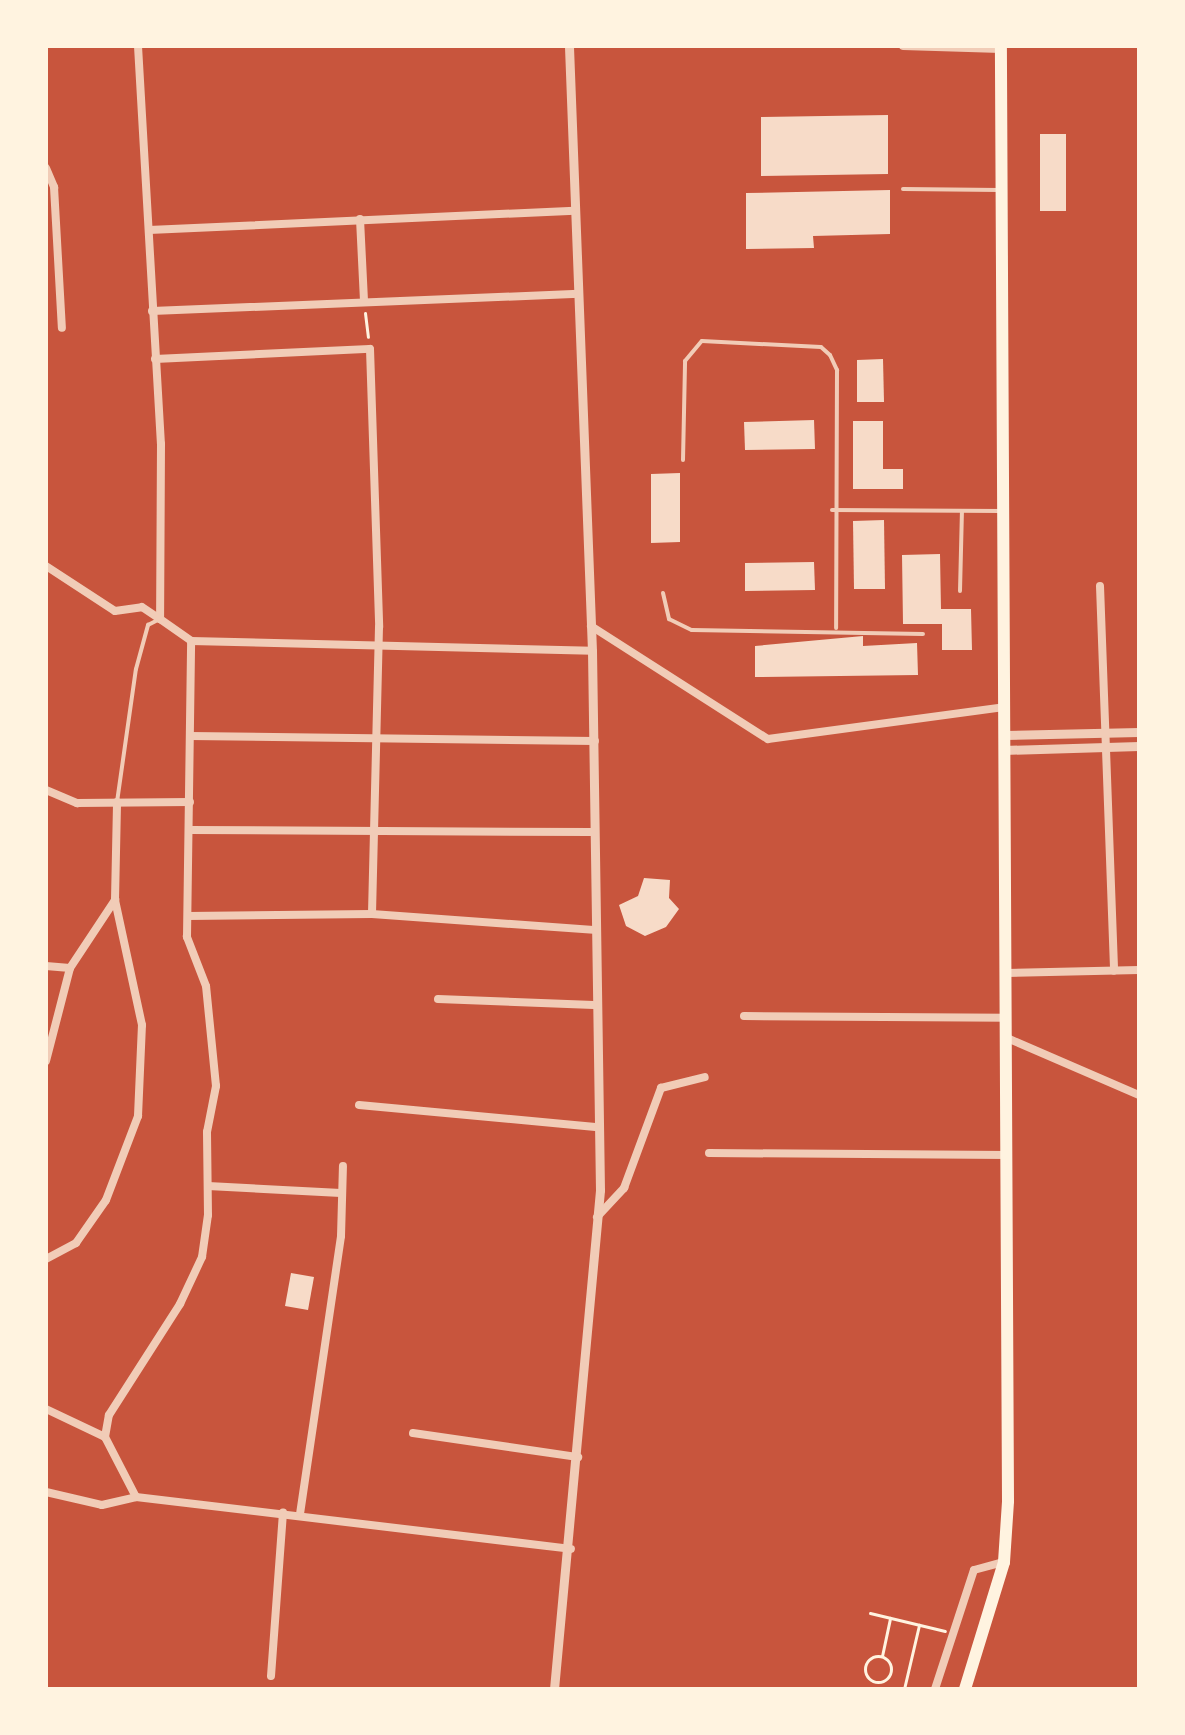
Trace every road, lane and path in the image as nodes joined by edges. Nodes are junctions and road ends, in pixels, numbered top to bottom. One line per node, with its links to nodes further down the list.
1 (138, 46): 10 (street)
2 (569, 46): 8 (street)
3 (903, 46): 4 (street)
4 (1001, 47): 7 (main road)
5 (46, 168): 14 (street)
6 (903, 189): 7 (lane)
7 (1002, 190): 20 (main road)
8 (575, 211): 9 (street); 11 (street)
9 (360, 219): 10 (street); 12 (street)
10 (149, 230): 13 (street)
11 (579, 294): 12 (street); 26 (street)
12 (364, 300): 13 (street); 15 (path)
13 (152, 311): 16 (street)
14 (62, 328)
15 (370, 349): 16 (street); 30 (street)
16 (155, 359): 25 (street)
17 (683, 460): 18 (lane)
18 (832, 510): 19 (lane); 27 (lane)
19 (962, 511): 20 (lane); 23 (lane)
20 (1003, 511): 32 (main road)
21 (47, 568): 25 (street)
22 (1100, 586): 34 (street)
23 (960, 591)
24 (663, 593): 27 (lane)
25 (160, 619): 29 (street); 43 (lane)
26 (591, 626): 31 (street); 32 (street)
27 (836, 628): 28 (lane)
28 (923, 634)
29 (191, 641): 30 (street); 36 (street)
30 (374, 648): 31 (street); 37 (street)
31 (592, 651): 38 (street)
32 (1004, 707): 35 (main road)
33 (1139, 732): 34 (street)
34 (1104, 733): 35 (street); 40 (street)
35 (1004, 735): 41 (main road)
36 (190, 736): 37 (street); 44 (street)
37 (371, 739): 38 (street); 46 (street)
38 (595, 741): 47 (street)
39 (1139, 746): 40 (street)
40 (1109, 747): 41 (street); 55 (street)
41 (1004, 750): 56 (main road)
42 (46, 790): 43 (street)
43 (117, 802): 44 (street); 48 (street)
44 (190, 802): 45 (street)
45 (189, 830): 46 (street); 50 (street)
46 (371, 830): 47 (street); 49 (street)
47 (592, 832): 51 (street)
48 (115, 900): 53 (street); 73 (street)
49 (372, 914): 50 (street); 51 (street)
50 (188, 916): 70 (street)
51 (593, 930): 58 (street)
52 (46, 966): 53 (street)
53 (70, 968): 62 (street)
54 (1139, 970): 55 (street)
55 (1114, 971): 56 (street)
56 (1006, 973): 60 (main road)
57 (438, 999): 58 (street)
58 (594, 1005): 66 (street)
59 (744, 1016): 60 (street)
60 (1006, 1018): 61 (main road)
61 (1007, 1038): 64 (street); 68 (main road)
62 (46, 1061)
63 (705, 1077): 72 (street)
64 (1139, 1095)
65 (359, 1105): 66 (street)
66 (598, 1127): 72 (street)
67 (709, 1153): 68 (street)
68 (1008, 1155): 83 (main road)
69 (343, 1166): 71 (street)
70 (208, 1186): 71 (street); 76 (street)
71 (341, 1193): 81 (street)
72 (597, 1217): 77 (street)
73 (46, 1259)
74 (46, 1409): 76 (street)
75 (413, 1433): 77 (street)
76 (105, 1437): 79 (street)
77 (578, 1457): 82 (street)
78 (46, 1492): 79 (street)
79 (136, 1497): 80 (street)
80 (283, 1512): 81 (street); 89 (street)
81 (300, 1514): 82 (street)
82 (571, 1549): 91 (street)
83 (1004, 1562): 87 (street); 95 (main road)
84 (870, 1613): 85 (path)
85 (890, 1618): 86 (path); 88 (path)
86 (919, 1625): 87 (path); 93 (path)
87 (952, 1633): 94 (street)
88 (882, 1656): 90 (path); 90 (path)
89 (271, 1676)
90 (877, 1682): 92 (path)
91 (554, 1689)
92 (875, 1689)
93 (904, 1689)
94 (935, 1689)
95 (965, 1689)

